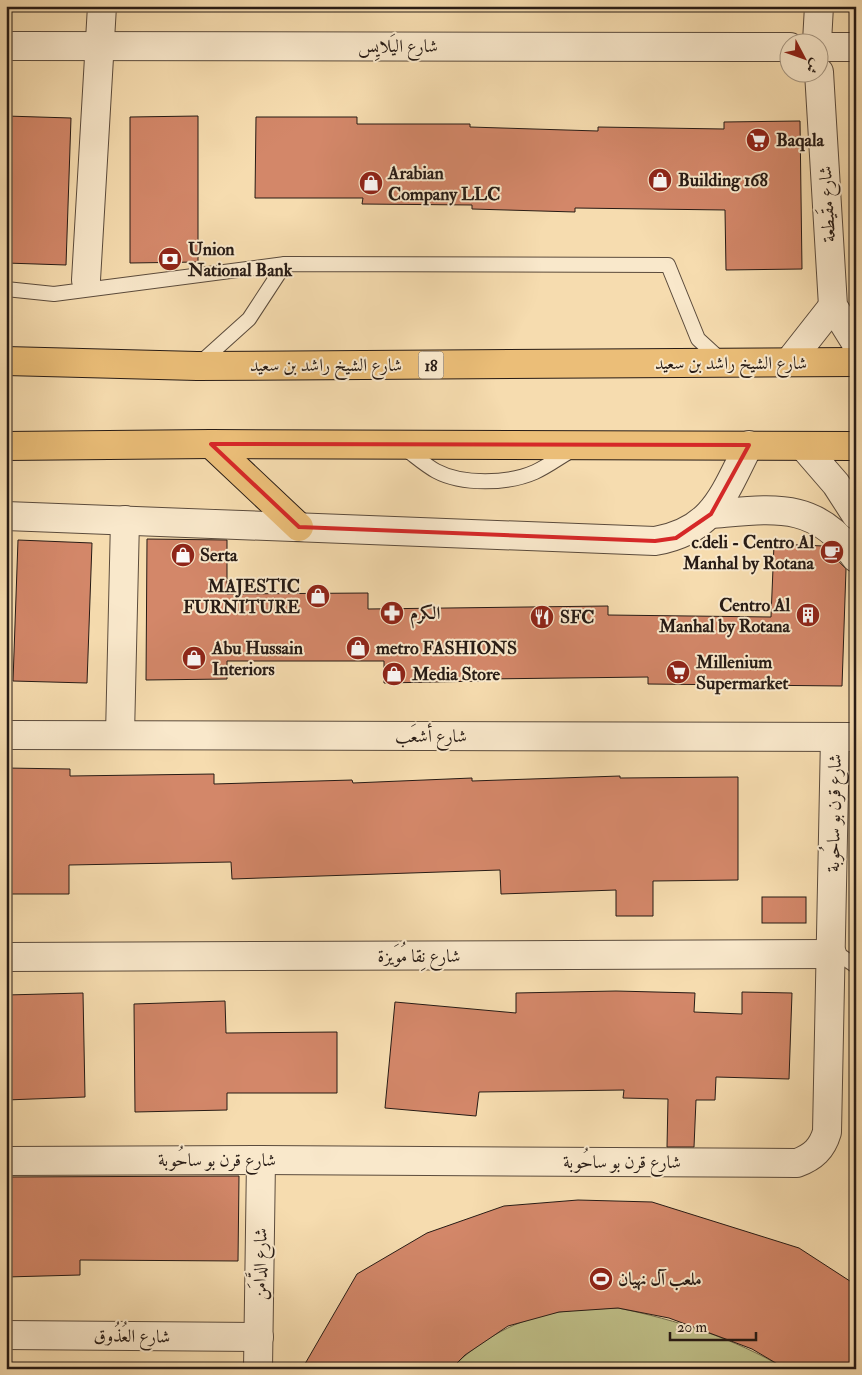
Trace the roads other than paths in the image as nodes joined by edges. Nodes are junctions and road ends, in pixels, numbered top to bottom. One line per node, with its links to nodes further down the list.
1 (102, 6): 5 (street)
2 (818, 6): 3 (street)
3 (818, 32)
4 (6, 46): 5 (street, شارع اليَلايِس)
5 (100, 46): 6 (street, شارع اليَلايِس); 11 (street)
6 (780, 47)
7 (830, 47): 8 (street)
8 (856, 47)
9 (820, 82): 13 (street, شارع مقَيطعة)
10 (285, 264): 12 (lane); 18 (lane); 19 (lane)
11 (86, 280)
12 (6, 289)
13 (833, 306): 14 (street, شارع مقَيطعة); 16 (street)
14 (856, 343)
15 (6, 361): 19 (main road, شارع الشيخ راشد بن سعيد / 18)
16 (789, 362): 17 (main road, شارع الشيخ راشد بن سعيد / 18); 18 (main road, شارع الشيخ راشد بن سعيد / 18)
17 (856, 362)
18 (725, 363): 19 (main road, شارع الشيخ راشد بن سعيد / 18)
19 (196, 366)
20 (211, 444): 21 (main road); 23 (main road); 29 (main road)
21 (749, 445): 24 (main road); 25 (street)
22 (856, 446): 24 (main road)
23 (8, 447)
24 (804, 447): 26 (street)
25 (711, 514): 29 (street); 30 (street)
26 (856, 515)
27 (6, 516): 28 (street)
28 (125, 520): 29 (street); 31 (street)
29 (299, 527)
30 (856, 558)
31 (120, 734): 32 (street, شارع أشعَب); 33 (street, شارع أشعَب)
32 (6, 735)
33 (845, 737): 34 (street, شارع قرن بو ساحُوبة)
34 (832, 954): 35 (street, شارع نِقا مُوَيزة); 36 (lane); 37 (street, شارع قرن بو ساحُوبة)
35 (6, 957)
36 (856, 966)
37 (261, 1160): 38 (street, شارع قرن بو ساحُوبة); 40 (street, شارع الدَّامَن)
38 (6, 1161)
39 (6, 1335): 40 (street, شارع العُذُوق)
40 (259, 1337): 41 (street, شارع الدَّامَن)
41 (258, 1369)

